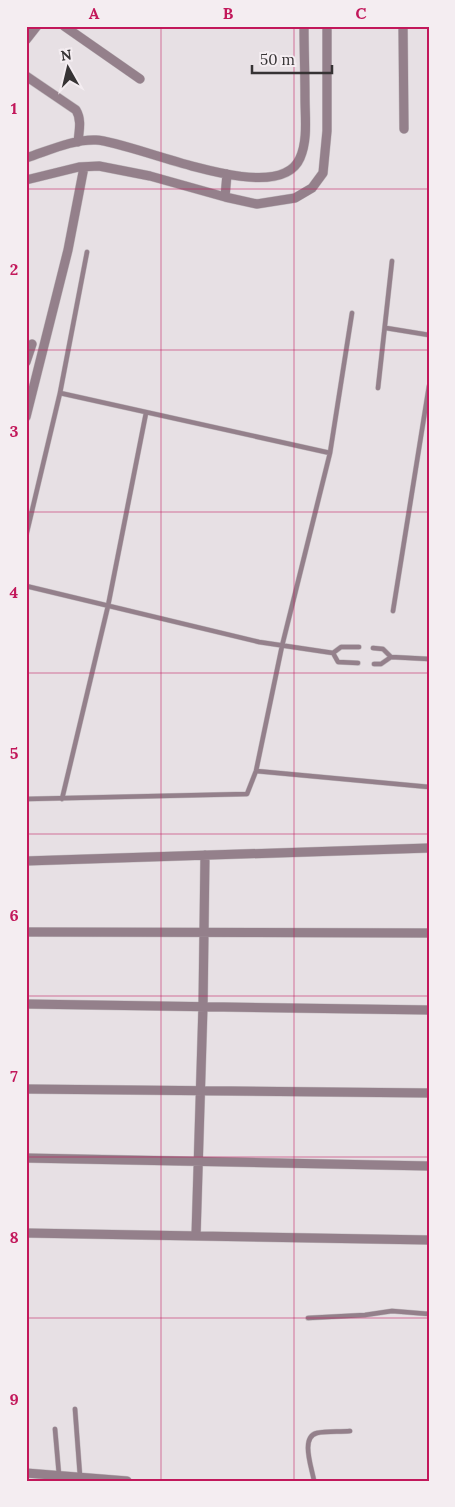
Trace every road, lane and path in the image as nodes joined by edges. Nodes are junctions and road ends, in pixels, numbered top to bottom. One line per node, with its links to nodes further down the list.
1 (37, 26): 6 (street)
2 (64, 26): 8 (street)
3 (304, 26): 13 (street)
4 (327, 26): 15 (street)
5 (403, 26): 9 (street)
6 (26, 40)
7 (26, 76): 10 (street)
8 (140, 79)
9 (404, 129)
10 (78, 142): 11 (street); 13 (street)
11 (26, 158)
12 (84, 167): 14 (street); 15 (street); 22 (street)
13 (227, 174): 15 (street)
14 (26, 180)
15 (224, 197)
16 (87, 252): 26 (lane)
17 (392, 261): 19 (lane)
18 (352, 313): 29 (lane)
19 (386, 328): 20 (lane); 25 (lane)
20 (429, 335)
21 (29, 343): 22 (street); 23 (street)
22 (44, 348): 28 (street)
23 (26, 362)
24 (429, 386): 33 (lane)
25 (378, 388)
26 (60, 393): 27 (lane); 30 (lane)
27 (146, 413): 29 (lane); 32 (lane)
28 (26, 417)
29 (330, 453): 34 (lane)
30 (26, 536)
31 (26, 586): 32 (lane)
32 (108, 606): 34 (lane); 45 (lane)
33 (393, 611)
34 (282, 646): 37 (lane); 42 (lane)
35 (359, 647): 37 (lane)
36 (374, 648): 38 (lane)
37 (333, 653): 40 (lane)
38 (391, 656): 39 (lane); 41 (lane)
39 (429, 658)
40 (358, 662)
41 (374, 664)
42 (256, 771): 43 (lane); 45 (lane)
43 (429, 787)
44 (26, 799): 45 (lane)
45 (62, 799)
46 (429, 848): 47 (street)
47 (205, 855): 48 (street); 50 (street)
48 (26, 861)
49 (26, 932): 50 (street)
50 (204, 932): 51 (street); 53 (street)
51 (429, 933)
52 (26, 1004): 53 (street)
53 (203, 1006): 54 (street); 56 (street)
54 (429, 1010)
55 (26, 1089): 56 (street)
56 (200, 1091): 57 (street); 59 (street)
57 (429, 1093)
58 (26, 1158): 59 (street)
59 (198, 1161): 60 (street); 62 (street)
60 (429, 1166)
61 (26, 1233): 62 (street)
62 (196, 1236): 63 (street)
63 (429, 1240)
64 (429, 1314): 65 (lane)
65 (308, 1318)
66 (76, 1409): 71 (lane)
67 (55, 1430): 70 (lane)
68 (350, 1431): 74 (lane)
69 (26, 1473): 70 (street)
70 (59, 1474): 72 (street)
71 (80, 1476): 72 (street); 73 (street)
72 (69, 1478)
73 (127, 1481)
74 (314, 1481)

